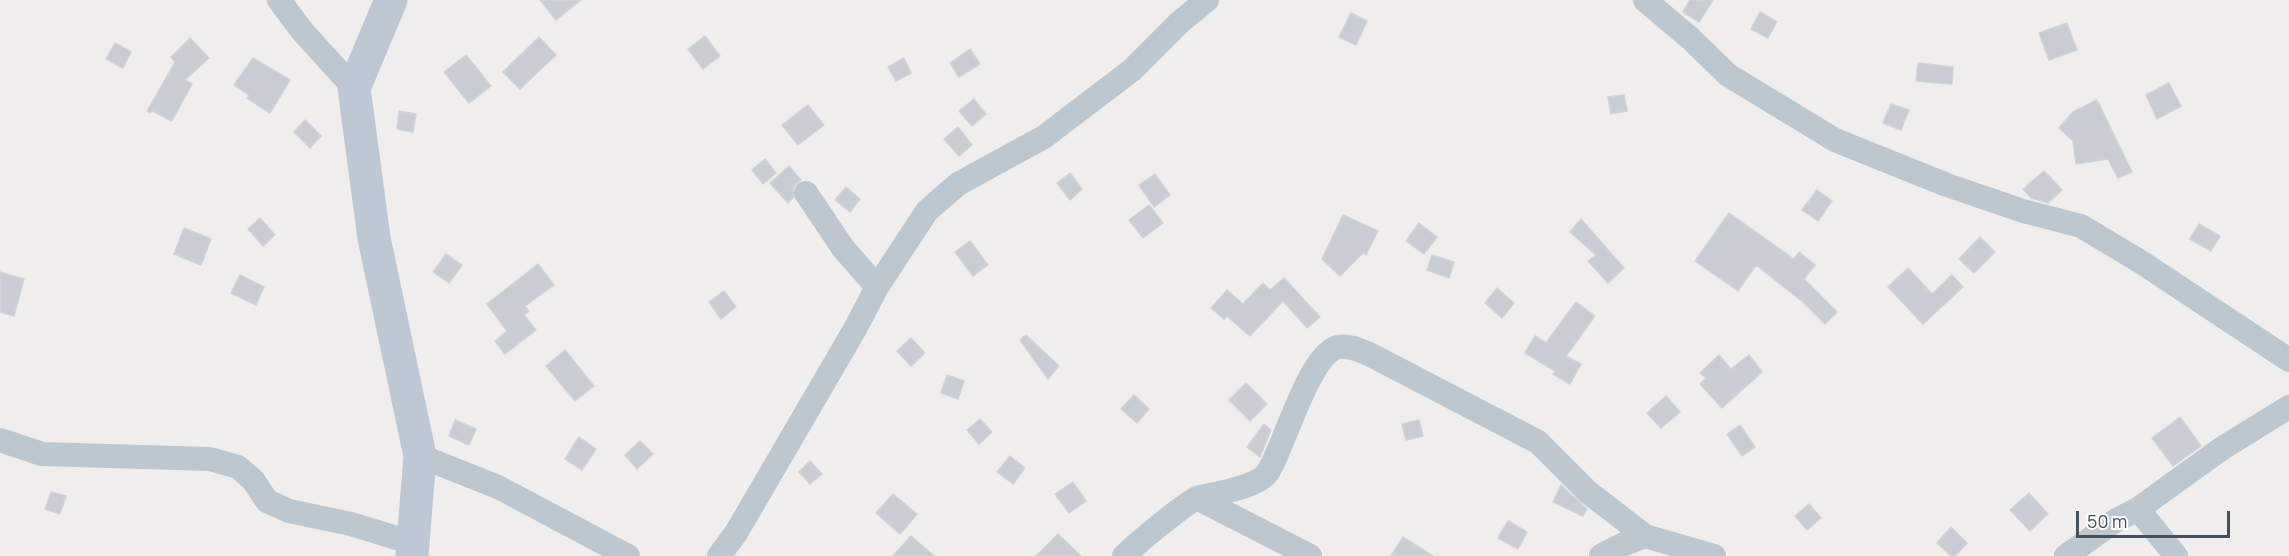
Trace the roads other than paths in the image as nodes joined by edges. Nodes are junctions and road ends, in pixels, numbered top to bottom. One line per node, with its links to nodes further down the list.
1 (279, 0): 5 (street)
2 (391, 0): 5 (street)
3 (1207, 0): 7 (street)
4 (1645, 0): 8 (street)
5 (354, 88): 11 (street)
6 (806, 193): 7 (street)
7 (877, 287): 17 (street)
8 (2289, 360)
9 (2289, 406): 13 (street)
10 (0, 440): 15 (street)
11 (420, 456): 15 (street); 16 (street)
12 (1197, 498): 14 (street); 18 (street); 19 (street)
13 (2138, 509): 22 (street); 23 (street)
14 (1645, 536): 20 (street); 21 (street)
15 (413, 549)
16 (628, 556)
17 (719, 556)
18 (1124, 556)
19 (1310, 556)
20 (1601, 556)
21 (1714, 556)
22 (2066, 556)
23 (2176, 556)

